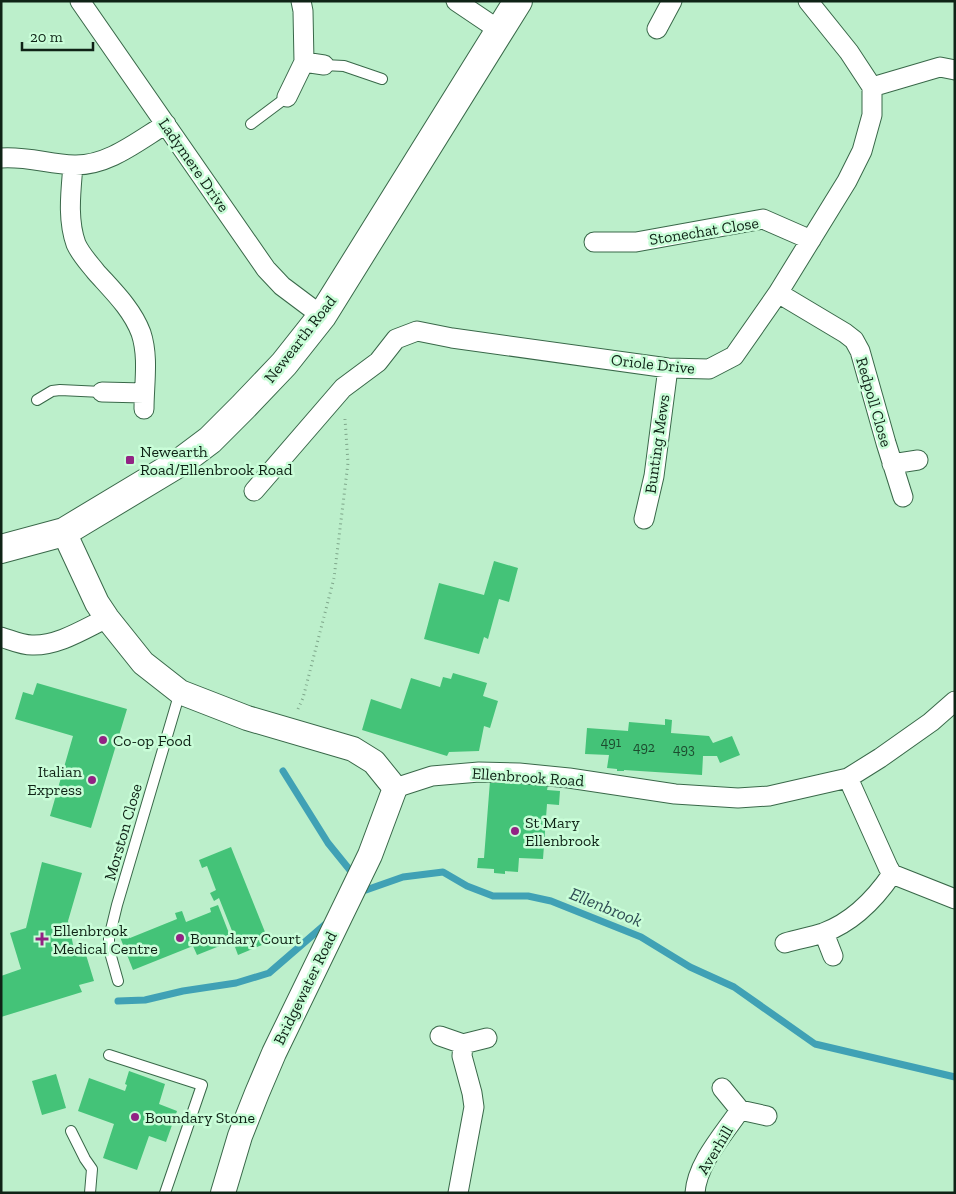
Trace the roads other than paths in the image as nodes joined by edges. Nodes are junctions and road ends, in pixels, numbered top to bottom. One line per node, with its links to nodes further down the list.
1 (80, 1): 15 (street, Ladymere Drive)
2 (300, 1): 9 (street)
3 (456, 1): 8 (street)
4 (518, 1): 8 (main road, Newearth Road)
5 (672, 1): 7 (street)
6 (808, 1): 13 (street)
7 (657, 29)
8 (499, 30): 22 (main road, Newearth Road)
9 (304, 62): 10 (street); 14 (street)
10 (324, 65): 12 (lane)
11 (955, 70): 13 (street)
12 (382, 79)
13 (872, 88): 19 (street, Oriole Drive)
14 (287, 97): 16 (lane)
15 (166, 124): 18 (street); 22 (street, Ladymere Drive)
16 (251, 124)
17 (1, 158): 18 (street)
18 (73, 165): 24 (street)
19 (811, 240): 20 (street, Stonechat Close); 21 (street, Oriole Drive)
20 (594, 242)
21 (778, 293): 23 (street, Oriole Drive); 27 (street, Redpoll Close)
22 (322, 316): 31 (main road, Newearth Road)
23 (668, 368): 28 (street, Oriole Drive); 30 (street, Bunting Mews)
24 (102, 392): 25 (lane)
25 (37, 400)
26 (918, 460): 27 (street, Redpoll Close)
27 (892, 464): 29 (street, Redpoll Close)
28 (254, 491)
29 (903, 497)
30 (644, 519)
31 (64, 532): 32 (main road, Newearth Road); 33 (street)
32 (1, 549)
33 (106, 618): 34 (street); 35 (street)
34 (1, 637)
35 (180, 692): 38 (street); 44 (lane, Morston Close)
36 (955, 701): 37 (street, Ellenbrook Road)
37 (848, 778): 38 (street, Ellenbrook Road); 39 (street)
38 (396, 788): 55 (street, Bridgewater Road)
39 (892, 874): 40 (street); 41 (street)
40 (955, 899)
41 (824, 933): 42 (street); 43 (street)
42 (785, 942)
43 (833, 956)
44 (118, 981)
45 (440, 1036): 47 (street)
46 (487, 1038): 47 (street)
47 (462, 1044): 56 (street)
48 (109, 1055): 54 (lane)
49 (722, 1088): 50 (street, Averhill)
50 (740, 1110): 51 (street, Averhill); 57 (street, Averhill)
51 (767, 1116)
52 (71, 1131): 53 (lane)
53 (90, 1193)
54 (165, 1193)
55 (224, 1193)
56 (458, 1193)
57 (695, 1193)

